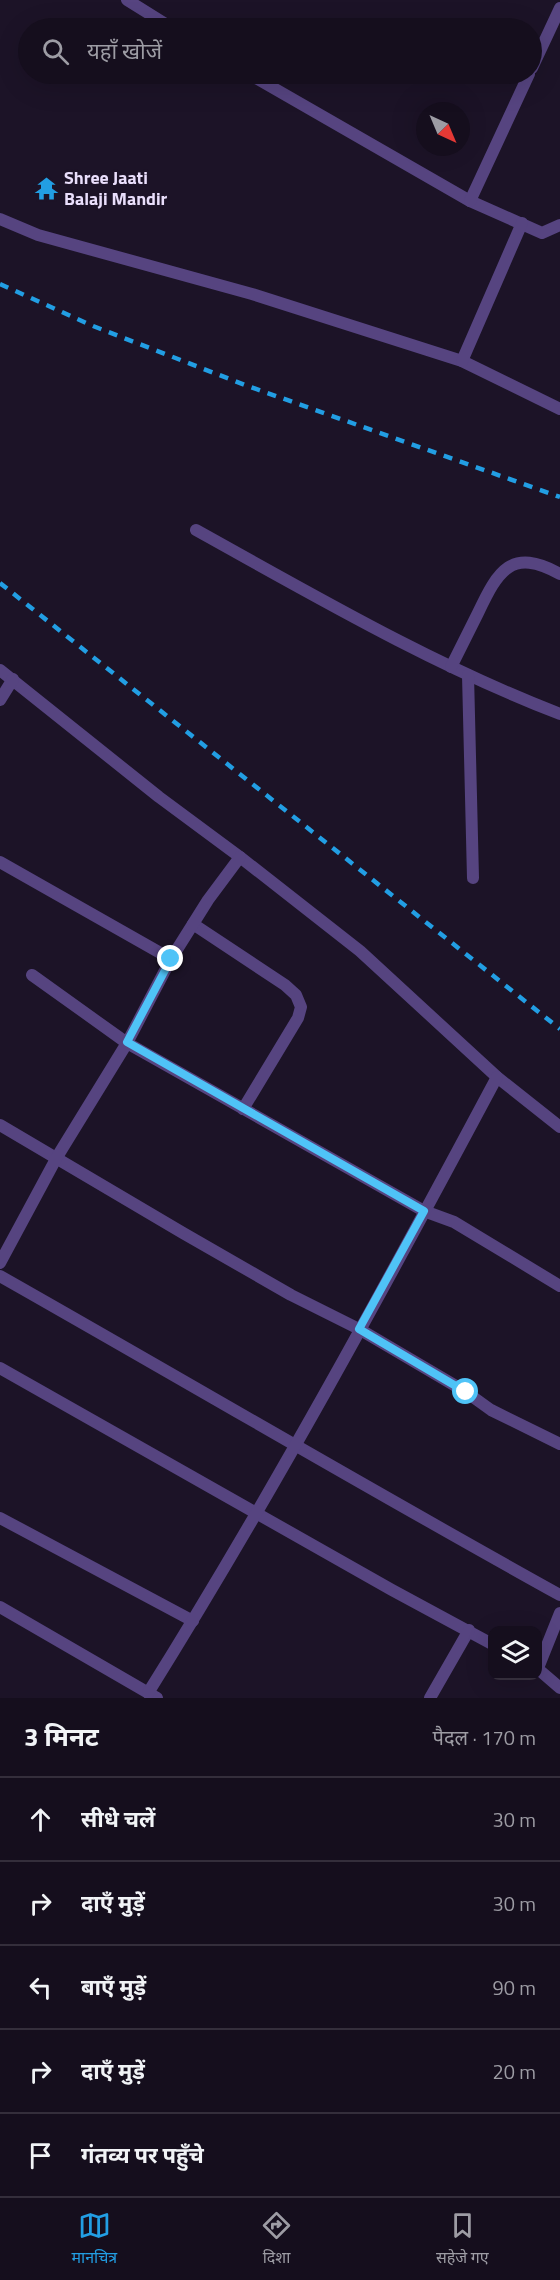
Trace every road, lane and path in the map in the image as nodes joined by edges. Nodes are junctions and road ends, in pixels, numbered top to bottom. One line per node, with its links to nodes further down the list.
1 (127, 0): 4 (street)
2 (550, 0): 3 (street)
3 (560, 7): 5 (street)
4 (156, 18)
5 (542, 45)
6 (266, 84): 8 (street)
7 (524, 84): 8 (street)
8 (470, 201): 10 (street)
9 (0, 219): 12 (street)
10 (522, 223): 11 (street); 12 (street)
11 (560, 225)
12 (462, 361): 13 (street)
13 (560, 409)
14 (196, 530): 16 (street)
15 (560, 574): 16 (street)
16 (452, 667): 18 (street)
17 (0, 670): 19 (street)
18 (468, 675): 21 (street); 24 (street)
19 (13, 679): 20 (street); 22 (street)
20 (0, 700)
21 (560, 714)
22 (240, 856): 25 (street); 29 (street)
23 (0, 862): 26 (street)
24 (473, 878)
25 (193, 924): 26 (street); 30 (street)
26 (171, 959): 28 (street)
27 (32, 975): 28 (street)
28 (127, 1042): 30 (street); 33 (street)
29 (497, 1077): 32 (street); 34 (street)
30 (243, 1109): 34 (street)
31 (0, 1125): 33 (street)
32 (560, 1127)
33 (57, 1157): 35 (street); 38 (street)
34 (424, 1211): 37 (street); 38 (street)
35 (0, 1263)
36 (0, 1276): 41 (street)
37 (560, 1286)
38 (359, 1329): 40 (street); 41 (street)
39 (0, 1368): 42 (street)
40 (560, 1444)
41 (296, 1446): 42 (street); 44 (street)
42 (257, 1513): 47 (street); 48 (street)
43 (0, 1518): 47 (street)
44 (560, 1595)
45 (0, 1607): 53 (street)
46 (560, 1613): 50 (street)
47 (193, 1621): 53 (street)
48 (469, 1630): 49 (street); 54 (street)
49 (488, 1642)
50 (542, 1656)
51 (542, 1672): 52 (street)
52 (560, 1688)
53 (152, 1696)
54 (430, 1698)

